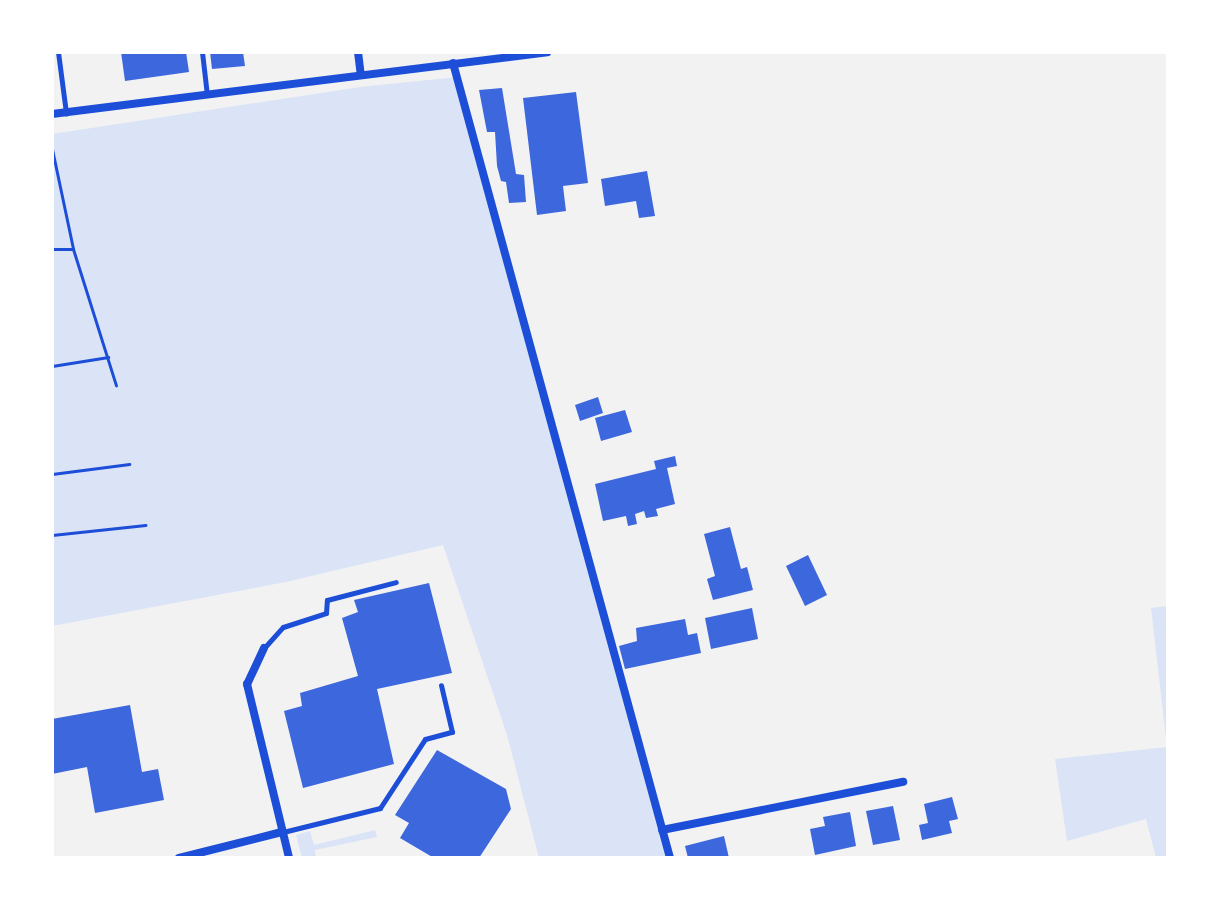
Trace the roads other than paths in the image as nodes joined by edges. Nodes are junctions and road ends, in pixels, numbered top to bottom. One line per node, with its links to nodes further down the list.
1 (58, 52): 8 (lane)
2 (202, 52): 7 (lane)
3 (358, 52): 6 (street)
4 (547, 52): 5 (street)
5 (453, 63): 6 (street); 14 (street)
6 (361, 75): 7 (street)
7 (207, 96): 8 (street)
8 (66, 113): 9 (street)
9 (52, 114)
10 (396, 582): 11 (lane)
11 (264, 648): 15 (street)
12 (441, 685): 15 (lane)
13 (903, 782): 14 (street)
14 (662, 830): 20 (street)
15 (282, 832): 16 (street); 17 (street)
16 (179, 858)
17 (289, 858)
18 (385, 858): 19 (lane)
19 (396, 858)
20 (670, 858)

